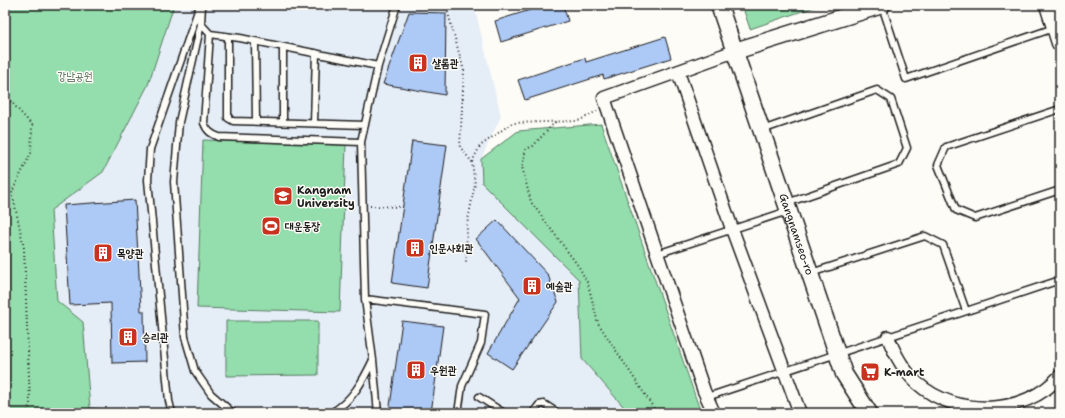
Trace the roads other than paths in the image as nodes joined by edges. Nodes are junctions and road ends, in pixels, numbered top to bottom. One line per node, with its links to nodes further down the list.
1 (201, 5): 6 (lane); 38 (lane)
2 (397, 5): 14 (lane)
3 (719, 5): 12 (street, Gangnamseo-ro)
4 (882, 5): 8 (lane); 12 (street)
5 (1048, 5): 8 (street)
6 (201, 24): 7 (lane); 39 (lane)
7 (210, 34): 9 (lane); 22 (lane)
8 (1058, 35)
9 (228, 37): 10 (lane); 17 (lane)
10 (255, 41): 11 (lane); 17 (lane)
11 (283, 47): 13 (lane); 18 (lane)
12 (735, 51): 15 (street); 21 (street, Gangnamseo-ro)
13 (316, 53): 14 (lane); 19 (lane)
14 (378, 66): 20 (lane)
15 (678, 72): 25 (street); 26 (street)
16 (1060, 109): 23 (lane)
17 (256, 121): 18 (lane)
18 (283, 122): 19 (lane)
19 (314, 123): 20 (lane)
20 (365, 125): 22 (lane)
21 (762, 130): 24 (street, Gangnamseo-ro); 24 (lane)
22 (361, 142): 29 (lane)
23 (1060, 190)
24 (787, 207): 25 (lane); 27 (street, Gangnamseo-ro)
25 (732, 229): 26 (lane); 34 (street)
26 (657, 254): 37 (street)
27 (810, 274): 30 (lane); 32 (street, Gangnamseo-ro)
28 (1060, 280): 30 (lane)
29 (365, 299): 33 (lane); 42 (lane)
30 (966, 311): 31 (lane)
31 (888, 337): 32 (lane); 35 (street)
32 (837, 354): 34 (lane); 48 (street, Gangnamseo-ro)
33 (373, 360): 40 (lane); 41 (lane)
34 (784, 372): 37 (lane); 47 (street)
35 (1060, 376)
36 (479, 397): 43 (lane)
37 (707, 397): 46 (street)
38 (172, 413)
39 (233, 413)
40 (332, 413)
41 (378, 413)
42 (458, 413)
43 (504, 413)
44 (533, 413): 45 (lane)
45 (558, 413)
46 (714, 413)
47 (800, 413)
48 (869, 413)

